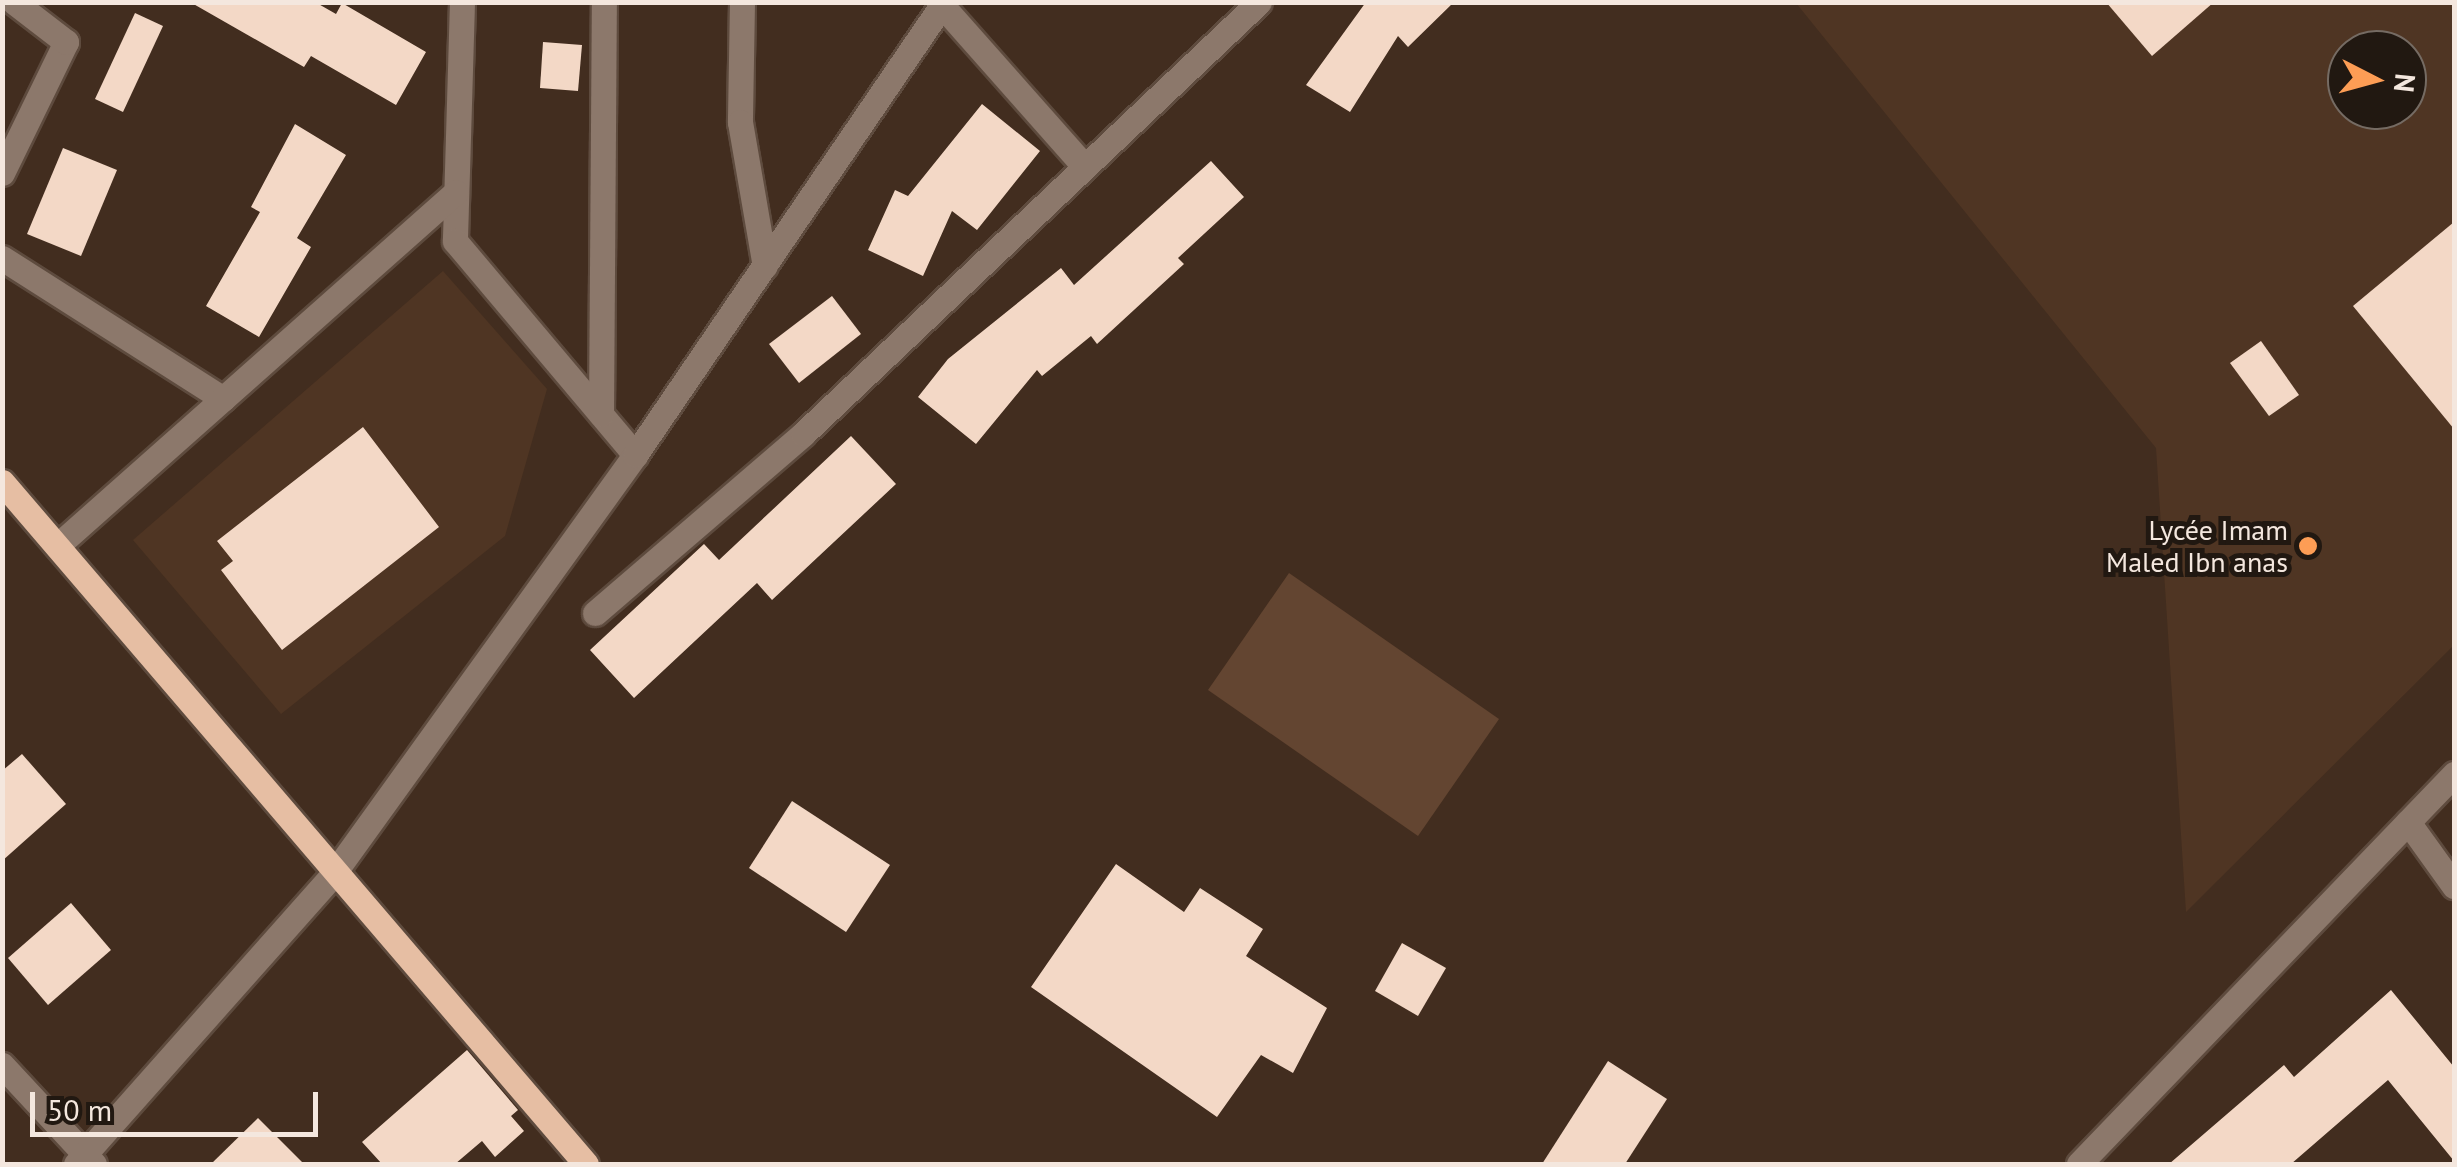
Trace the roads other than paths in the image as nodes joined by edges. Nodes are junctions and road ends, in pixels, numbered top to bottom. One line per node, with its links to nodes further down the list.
1 (14, 2): 8 (street)
2 (462, 2): 9 (street)
3 (604, 2): 13 (street)
4 (742, 2): 11 (street)
5 (1259, 2): 7 (street)
6 (941, 5): 7 (street); 11 (street)
7 (1085, 167): 17 (street)
8 (2, 173)
9 (456, 192): 12 (street); 13 (street)
10 (2, 258): 12 (street)
11 (765, 266): 14 (street)
12 (223, 400): 16 (street)
13 (600, 414): 14 (street)
14 (636, 455): 20 (street)
15 (2, 482): 16 (main road)
16 (57, 546): 20 (main road)
17 (595, 613)
18 (2454, 774): 19 (street)
19 (2408, 822): 21 (street); 25 (street)
20 (334, 873): 23 (street); 24 (main road)
21 (2454, 886)
22 (2, 1066): 23 (street)
23 (85, 1161)
24 (586, 1164)
25 (2079, 1164)

